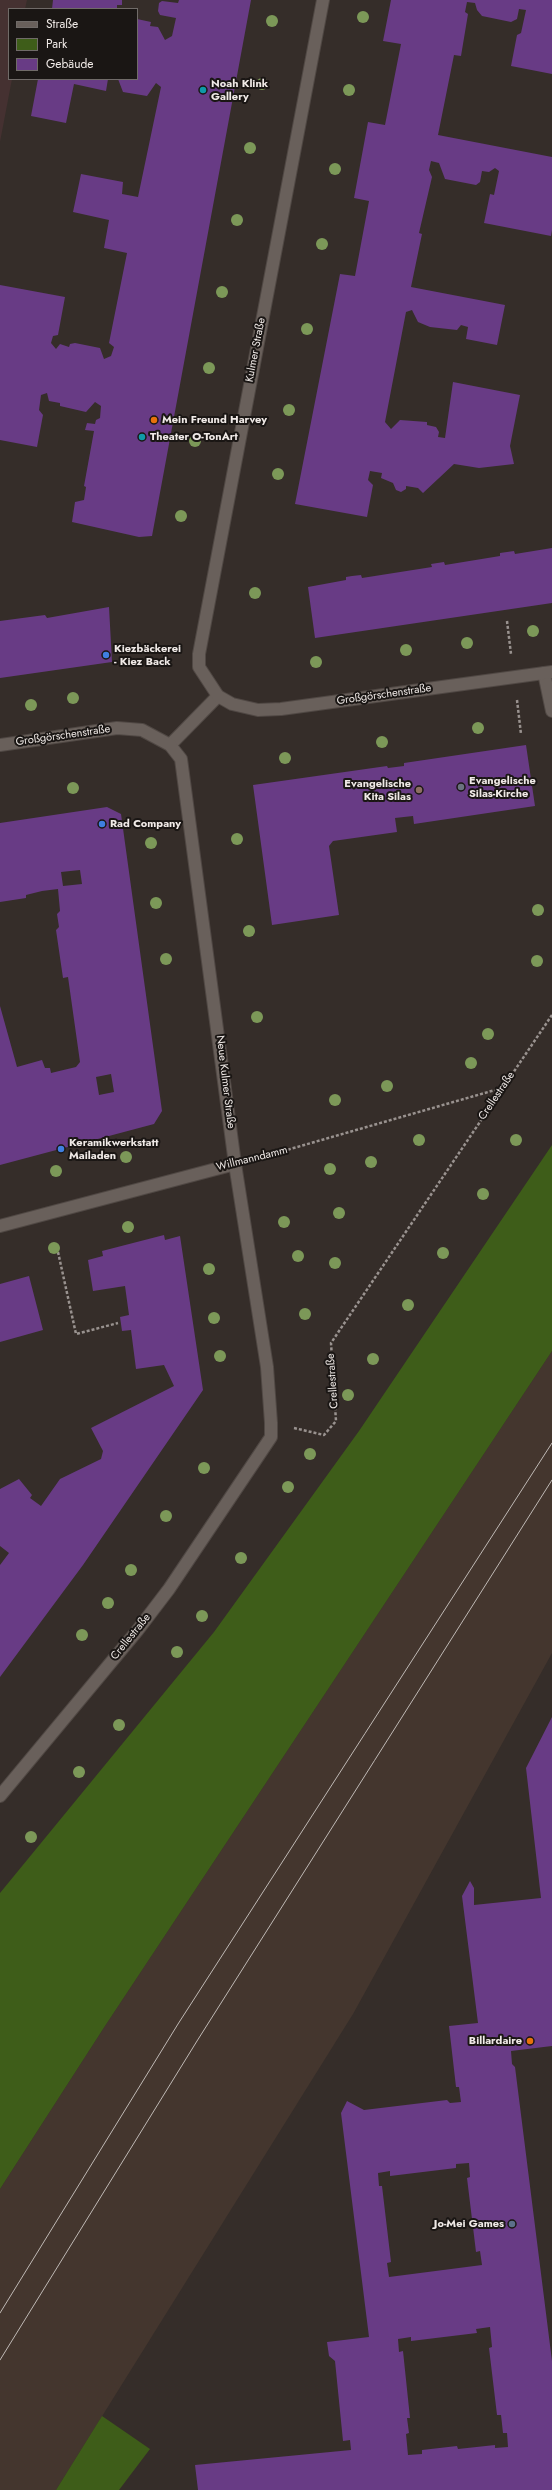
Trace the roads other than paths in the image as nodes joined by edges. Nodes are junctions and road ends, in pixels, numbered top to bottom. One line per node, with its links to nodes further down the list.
1 (323, 0): 3 (street, Kulmer Straße)
2 (548, 672): 3 (street, Großgörschenstraße); 4 (street)
3 (218, 696): 6 (street)
4 (552, 711)
5 (0, 745): 6 (street, Großgörschenstraße)
6 (170, 745): 7 (street, Neue Kulmer Straße)
7 (235, 1164): 8 (street, Willmanndamm); 9 (street, Neue Kulmer Straße)
8 (0, 1226)
9 (271, 1423): 10 (street, Crellestraße)
10 (0, 1796)

